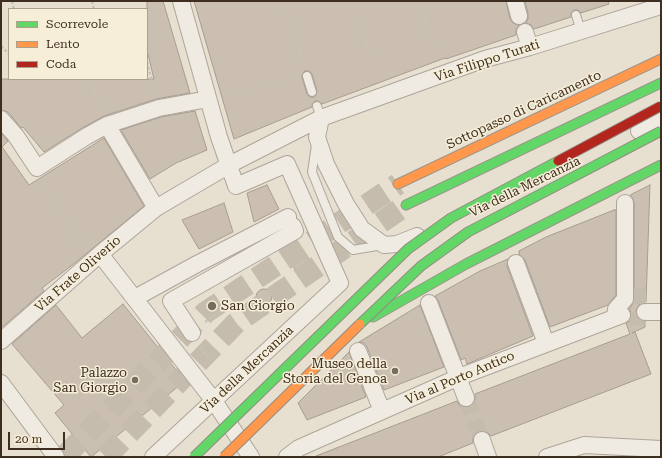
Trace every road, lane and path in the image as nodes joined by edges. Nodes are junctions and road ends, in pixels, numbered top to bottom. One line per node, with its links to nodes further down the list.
1 (181, 1): 16 (street)
2 (282, 1): 12 (path)
3 (419, 1): 8 (path)
4 (658, 7): 7 (street, Via Filippo Turati)
5 (576, 15): 7 (lane)
6 (359, 20): 10 (path)
7 (581, 31): 19 (street, Via Filippo Turati)
8 (435, 47)
9 (661, 59): 28 (main road, Sottopasso di Caricamento)
10 (371, 60)
11 (148, 66): 18 (path)
12 (307, 76): 15 (lane); 16 (path)
13 (90, 80): 22 (path)
14 (661, 83): 30 (main road)
15 (312, 92)
16 (208, 99): 18 (street); 25 (street)
17 (661, 106): 56 (main road, bridge)
18 (159, 108): 22 (street)
19 (319, 112): 24 (street); 25 (street, Via Filippo Turati)
20 (1, 119): 27 (street)
21 (661, 119): 35 (street, Via della Mercanzia)
22 (107, 125): 27 (street); 31 (street)
23 (661, 131): 41 (main road, bridge)
24 (317, 137): 35 (street); 35 (lane)
25 (229, 165): 31 (street, Via Frate Oliverio); 49 (street, Via della Mercanzia)
26 (661, 165): 41 (main road, bridge)
27 (37, 168): 33 (path)
28 (398, 184)
29 (625, 203): 44 (street, Via al Porto Antico)
30 (406, 205)
31 (156, 208): 36 (street, Via Frate Oliverio)
32 (88, 236): 33 (path)
33 (82, 240): 34 (path); 36 (path)
34 (75, 245)
35 (384, 245)
36 (100, 254): 38 (street); 43 (street, Via Frate Oliverio)
37 (516, 263): 44 (street)
38 (135, 298): 42 (street); 49 (street)
39 (234, 300): 42 (path)
40 (429, 303): 46 (street)
41 (356, 327): 57 (main road, bridge)
42 (192, 333)
43 (1, 341)
44 (546, 343): 46 (street, Via al Porto Antico)
45 (358, 351): 50 (street)
46 (459, 377): 48 (street); 50 (street, Via al Porto Antico)
47 (1, 383): 54 (street)
48 (466, 398)
49 (214, 402): 55 (street, Via della Mercanzia); 58 (street)
50 (382, 411): 53 (street, Via al Porto Antico)
51 (482, 440): 59 (street)
52 (661, 449): 60 (street)
53 (293, 453)
54 (56, 457)
55 (153, 457)
56 (194, 457)
57 (224, 457)
58 (251, 457)
59 (488, 457)
60 (547, 457)

